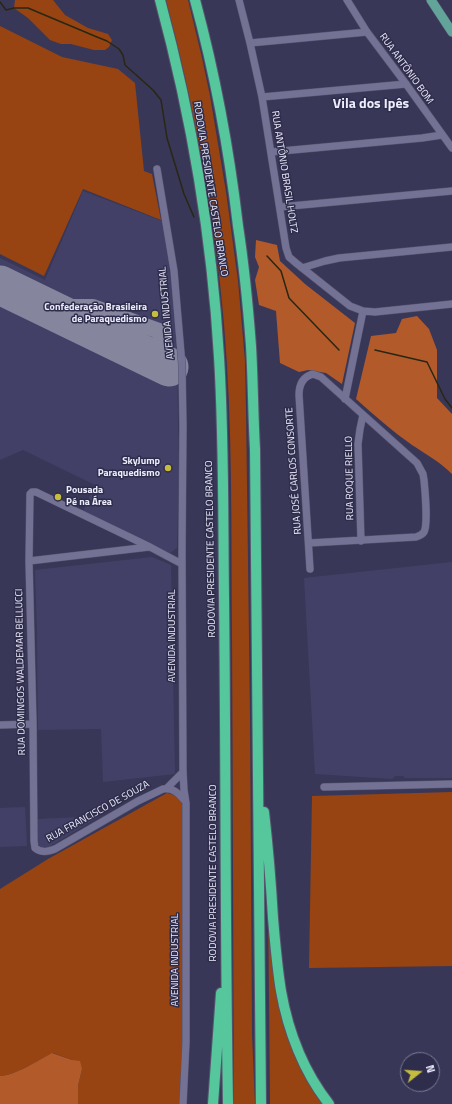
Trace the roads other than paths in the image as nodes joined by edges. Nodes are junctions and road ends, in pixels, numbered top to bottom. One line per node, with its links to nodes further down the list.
1 (160, 0): 38 (highway, RODOVIA PRESIDENTE CASTELO BRANCO)
2 (195, 0): 31 (highway, RODOVIA PRESIDENTE CASTELO BRANCO)
3 (239, 0): 8 (street, RUA ANTÔNIO BRASIL HOLTZ)
4 (347, 0): 6 (street, RUA ANTÔNIO BOM)
5 (431, 0): 7 (main road)
6 (367, 32): 8 (street); 9 (street, RUA ANTÔNIO BOM)
7 (452, 32)
8 (250, 42): 10 (street, RUA ANTÔNIO BRASIL HOLTZ)
9 (406, 84): 10 (street); 11 (street, RUA ANTÔNIO BOM)
10 (262, 97): 13 (street, RUA ANTÔNIO BRASIL HOLTZ)
11 (442, 135): 12 (street, RUA ANTÔNIO BOM); 13 (street)
12 (451, 143)
13 (271, 152): 16 (street, RUA ANTÔNIO BRASIL HOLTZ)
14 (156, 169): 27 (street, AVENIDA INDUSTRIAL)
15 (452, 191): 16 (street)
16 (280, 207): 18 (street, RUA ANTÔNIO BRASIL HOLTZ)
17 (452, 247): 18 (street)
18 (302, 268): 20 (street, RUA ANTÔNIO BRASIL HOLTZ)
19 (452, 304): 20 (street)
20 (363, 311): 21 (street)
21 (345, 398): 22 (street); 24 (street, RUA JOSÉ CARLOS CONSORTE)
22 (363, 415): 23 (street, RUA ROQUE RIELLO); 23 (street)
23 (361, 541): 24 (street)
24 (309, 543): 28 (street, RUA JOSÉ CARLOS CONSORTE)
25 (150, 547): 26 (street); 26 (street, RUA DOMINGOS WALDEMAR BELLUCCI); 27 (street)
26 (28, 561): 30 (street, RUA DOMINGOS WALDEMAR BELLUCCI)
27 (182, 564): 32 (street, AVENIDA INDUSTRIAL)
28 (310, 569)
29 (0, 724): 30 (street)
30 (33, 724): 37 (street, RUA DOMINGOS WALDEMAR BELLUCCI)
31 (258, 749): 42 (highway, RODOVIA PRESIDENTE CASTELO BRANCO); 43 (highway)
32 (183, 772): 35 (street); 36 (street, AVENIDA INDUSTRIAL)
33 (452, 784): 34 (street)
34 (324, 787)
35 (167, 788): 36 (street); 37 (street, RUA FRANCISCO DE SOUZA)
36 (186, 803): 39 (street, AVENIDA INDUSTRIAL)
37 (36, 849)
38 (226, 925): 40 (highway); 41 (highway, RODOVIA PRESIDENTE CASTELO BRANCO)
39 (183, 1104)
40 (213, 1104)
41 (228, 1104)
42 (261, 1104)
43 (329, 1104)

